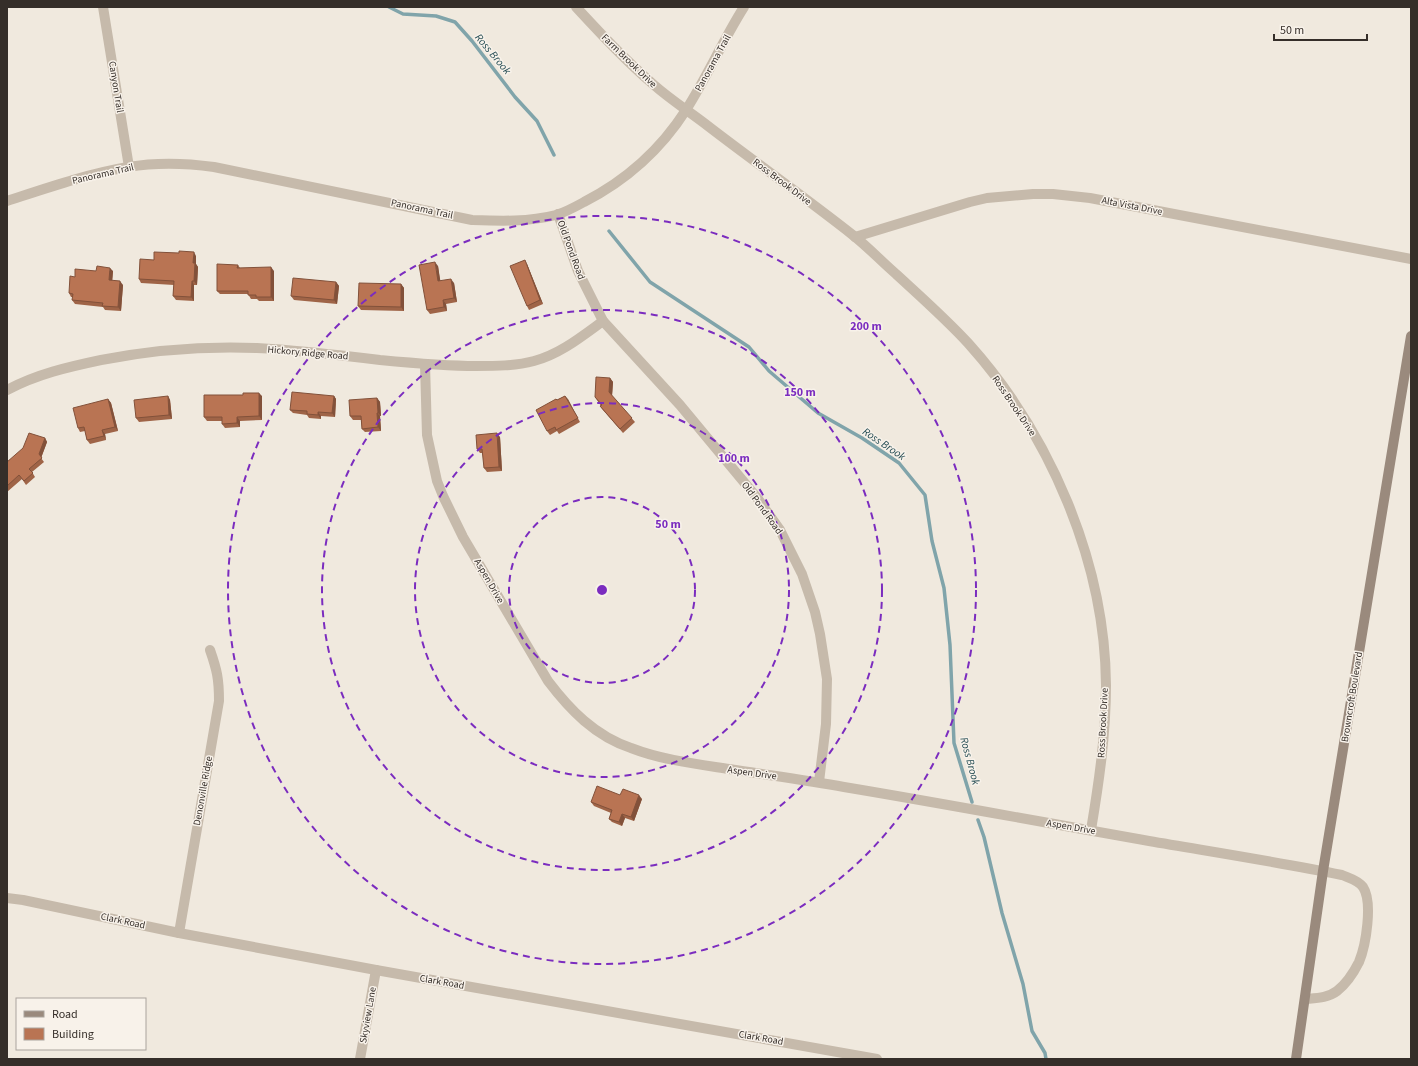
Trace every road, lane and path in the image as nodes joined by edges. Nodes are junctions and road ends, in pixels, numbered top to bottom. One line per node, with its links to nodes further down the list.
1 (103, 7): 5 (street, Canyon Trail)
2 (576, 7): 4 (street, Farm Brook Drive)
3 (744, 7): 4 (street, Panorama Trail)
4 (686, 110): 7 (street, Panorama Trail); 8 (street, Ross Brook Drive)
5 (129, 167): 6 (street, Panorama Trail); 7 (street, Panorama Trail)
6 (7, 201)
7 (558, 214): 10 (street, Old Pond Road)
8 (855, 237): 9 (street, Alta Vista Drive); 16 (street, Ross Brook Drive)
9 (1411, 259)
10 (603, 321): 12 (street, Hickory Ridge Road); 15 (street, Old Pond Road)
11 (1411, 336): 17 (main road, Browncroft Boulevard)
12 (425, 364): 13 (street, Hickory Ridge Road); 15 (street, Aspen Drive)
13 (7, 390)
14 (210, 650): 19 (street, Denonville Ridge)
15 (818, 782): 16 (street, Aspen Drive)
16 (1091, 830): 17 (street, Aspen Drive)
17 (1323, 871): 21 (main road, Browncroft Boulevard); 21 (street, Aspen Drive)
18 (7, 898): 19 (street, Clark Road)
19 (179, 933): 20 (street, Clark Road)
20 (376, 970): 22 (street, Skyview Lane); 23 (street, Clark Road)
21 (1305, 998): 24 (main road, Browncroft Boulevard)
22 (360, 1059)
23 (877, 1059)
24 (1296, 1059)

